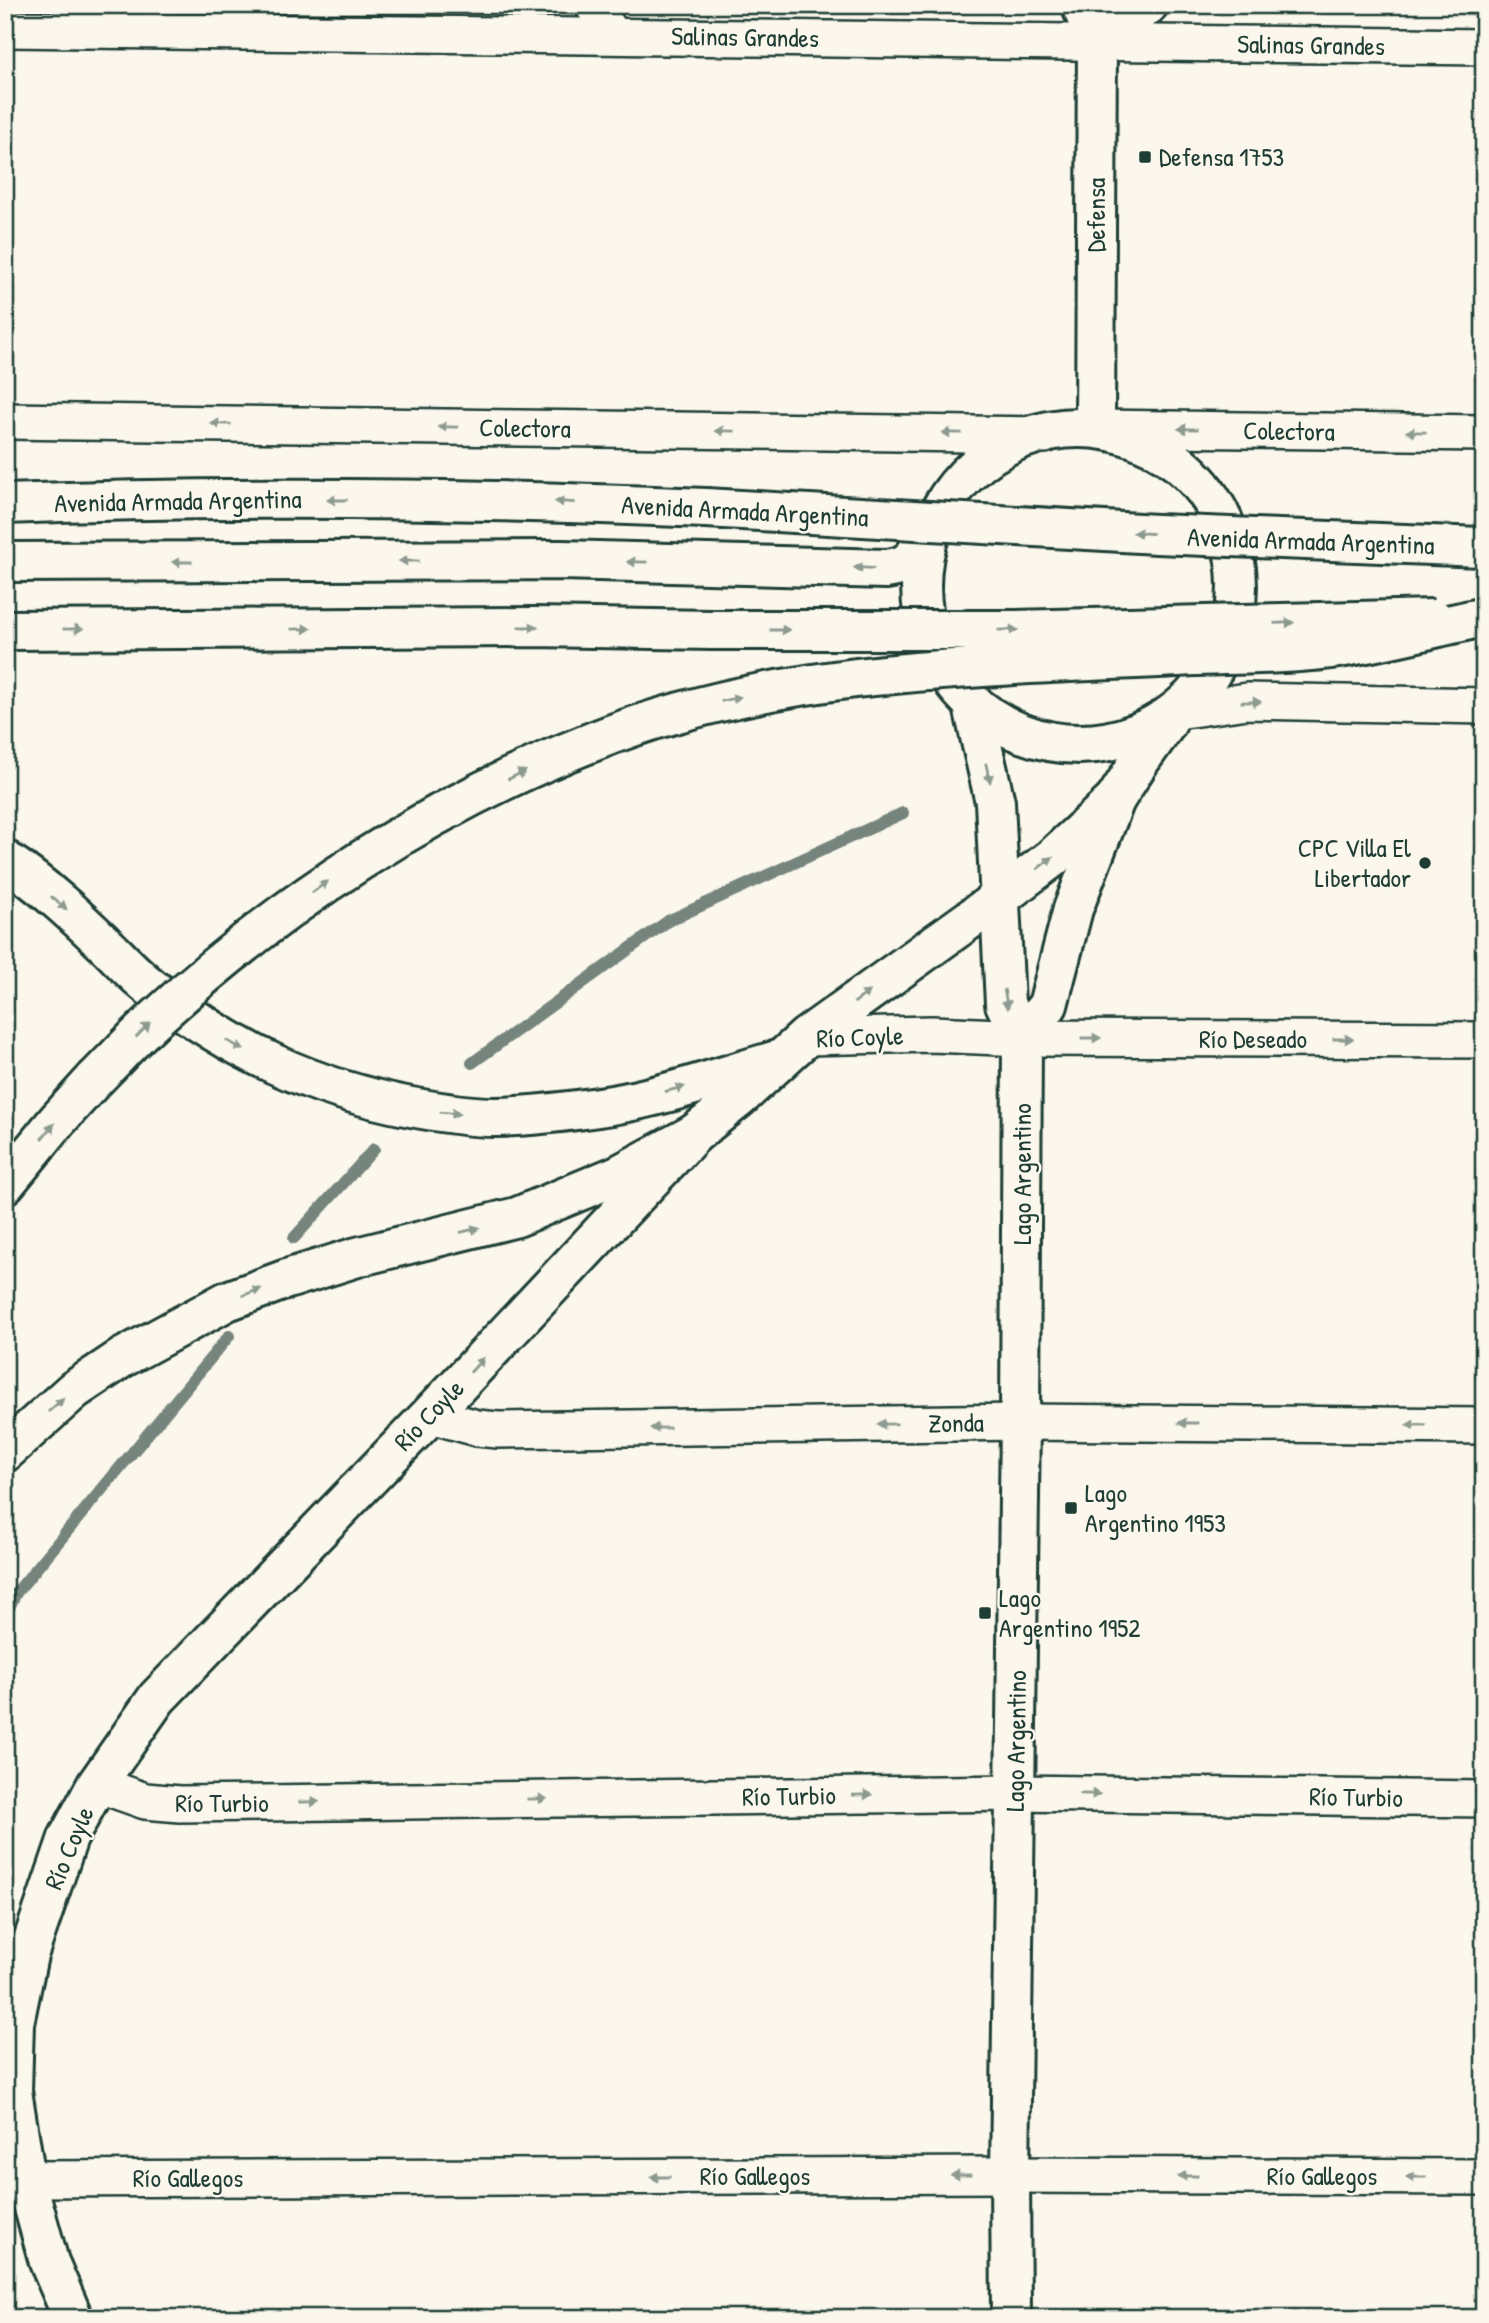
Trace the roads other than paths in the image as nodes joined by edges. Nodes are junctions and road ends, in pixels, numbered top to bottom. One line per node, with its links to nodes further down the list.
1 (593, 5): 5 (street)
2 (1082, 5): 6 (main road, Defensa)
3 (1148, 5): 6 (main road)
4 (5, 29): 5 (street, Salinas Grandes)
5 (613, 35): 6 (street, Salinas Grandes)
6 (1097, 42): 7 (street, Salinas Grandes); 9 (main road, Defensa)
7 (1484, 47)
8 (5, 421): 11 (street, Colectora, one-way to 8)
9 (1095, 428): 10 (street, Colectora, one-way to 9); 11 (main road, Lago Argentino); 20 (main road, Lago Argentino)
10 (1484, 433)
11 (1045, 435): 13 (main road, Lago Argentino)
12 (5, 504): 14 (main road, Avenida Armada Argentina, one-way to 12, bridge)
13 (922, 545): 15 (main road, one-way to 15); 18 (main road, Lago Argentino)
14 (1482, 547)
15 (5, 562)
16 (1482, 618): 17 (main road, one-way to 16, bridge); 28 (main road, one-way to 16, bridge)
17 (5, 630)
18 (973, 706): 20 (main road, Lago Argentino); 23 (main road, Lago Argentino, one-way to 23)
19 (1484, 706): 20 (street, one-way to 19)
20 (1175, 716): 21 (main road, Lago Argentino)
21 (1115, 800): 23 (main road, one-way to 21); 24 (main road, Lago Argentino)
22 (5, 860): 26 (main road, one-way to 26)
23 (998, 899): 24 (main road, Lago Argentino, one-way to 24); 26 (main road, one-way to 23)
24 (1022, 1038): 25 (street, Río Deseado, one-way to 25); 26 (street, Río Coyle); 30 (main road, Lago Argentino)
25 (1484, 1040)
26 (794, 1048): 27 (main road, Río Coyle)
27 (694, 1134): 29 (main road, Río Coyle, one-way to 27); 32 (main road, one-way to 27)
28 (5, 1184)
29 (430, 1415): 30 (street, Zonda, one-way to 29); 33 (main road, Río Coyle)
30 (1020, 1422): 31 (street, Zonda, one-way to 30); 34 (main road, Lago Argentino)
31 (1484, 1426)
32 (5, 1452)
33 (97, 1784): 34 (street, Río Turbio, one-way to 34); 38 (main road, Río Coyle)
34 (1015, 1793): 35 (street, Río Turbio, one-way to 35); 36 (main road, Lago Argentino)
35 (1484, 1799)
36 (1010, 2175): 37 (street, Río Gallegos, one-way to 36); 38 (street, Río Gallegos, one-way to 38); 40 (main road, Lago Argentino)
37 (1484, 2177)
38 (26, 2179): 39 (main road, Río Coyle)
39 (73, 2318)
40 (1011, 2318)

